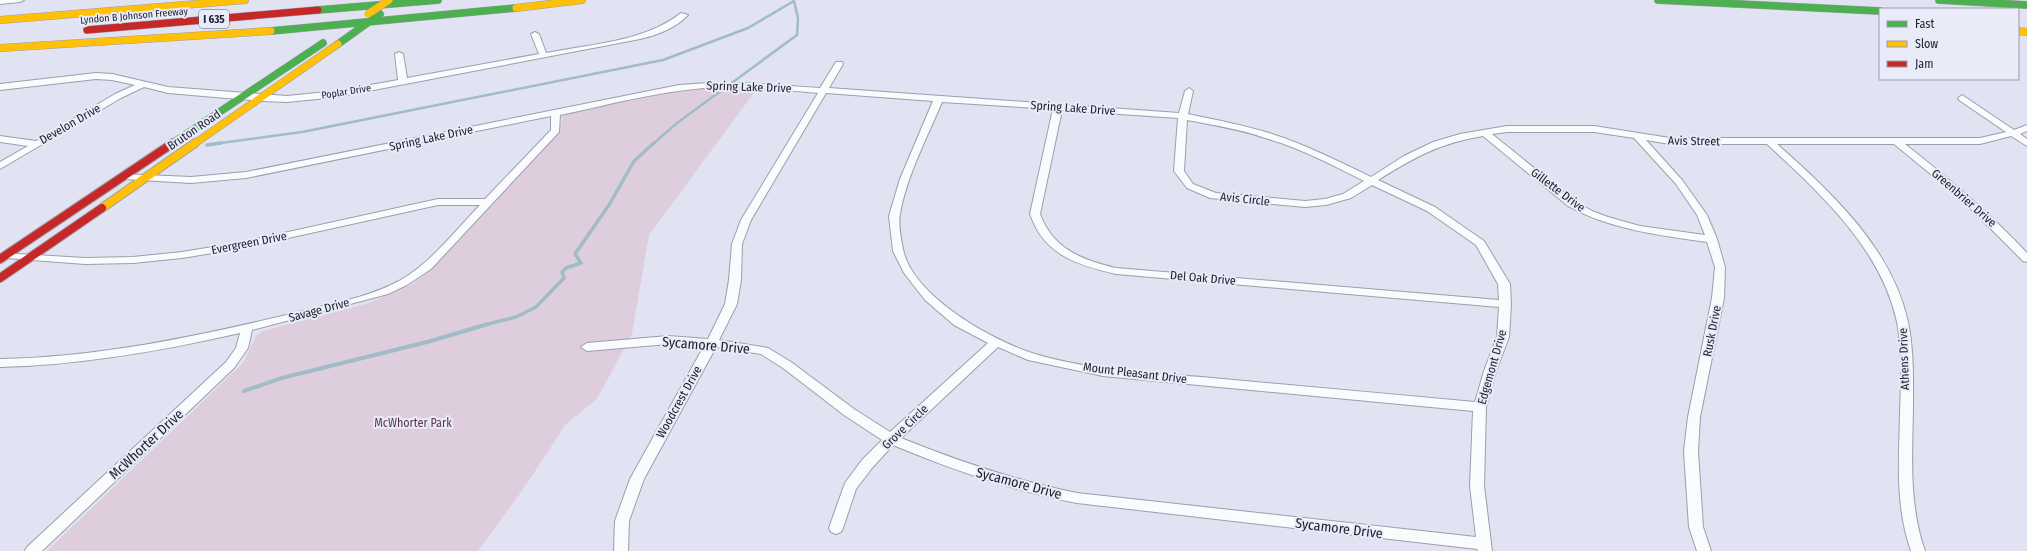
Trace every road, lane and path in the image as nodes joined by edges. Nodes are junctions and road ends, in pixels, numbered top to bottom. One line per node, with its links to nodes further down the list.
1 (20, 0): 11 (street)
2 (147, 0): 16 (main road)
3 (246, 0): 19 (main road, Lyndon B Johnson Freeway / I 635)
4 (390, 0): 17 (main road, Bruton Road, bridge)
5 (400, 0): 17 (main road, Bruton Road)
6 (438, 0): 21 (main road, Lyndon B Johnson Freeway / I 635)
7 (582, 0): 17 (main road)
8 (1658, 0): 9 (main road)
9 (1664, 0): 14 (main road); 18 (main road)
10 (1939, 0): 13 (main road)
11 (11, 1): 12 (street)
12 (0, 2)
13 (2027, 5)
14 (1879, 11)
15 (684, 15): 25 (street, Poplar Drive)
16 (0, 16)
17 (368, 18): 20 (main road, Bruton Road); 33 (main road, Bruton Road)
18 (1879, 19)
19 (0, 20)
20 (355, 23): 23 (main road); 32 (main road, Bruton Road)
21 (79, 31)
22 (535, 34): 25 (street)
23 (0, 48)
24 (399, 54): 27 (street)
25 (543, 55): 27 (street, Poplar Drive)
26 (839, 64): 30 (street, Woodcrest Drive)
27 (403, 82): 33 (street, Poplar Drive)
28 (142, 85): 29 (street, Poplar Drive); 32 (street, Poplar Drive); 47 (street, Develon Drive)
29 (0, 87)
30 (823, 90): 34 (street, Spring Lake Drive); 37 (street, Spring Lake Drive); 61 (street, Woodcrest Drive)
31 (1189, 91): 38 (street, Avis Circle)
32 (242, 96): 33 (street, Poplar Drive); 49 (main road, Bruton Road)
33 (262, 98): 50 (main road, Bruton Road)
34 (940, 98): 36 (street, Spring Lake Drive); 60 (street, Mount Pleasant Drive)
35 (1962, 98): 41 (street)
36 (1058, 107): 38 (street, Spring Lake Drive); 58 (street, Del Oak Drive)
37 (555, 112): 50 (street, Spring Lake Drive); 52 (street, Savage Drive)
38 (1182, 116): 51 (street, Spring Lake Drive); 51 (street, Avis Circle)
39 (2027, 128): 41 (street, Avis Street)
40 (1484, 132): 42 (street, Avis Street); 51 (street, Avis Street); 53 (street, Gillette Drive)
41 (2013, 134): 45 (street, Avis Street); 46 (street)
42 (1636, 135): 44 (street, Avis Street); 53 (street, Rusk Drive)
43 (0, 139): 47 (street)
44 (1769, 141): 45 (street, Avis Street); 71 (street, Athens Drive)
45 (1896, 141): 56 (street, Greenbrier Drive)
46 (2027, 143)
47 (37, 144): 48 (street, Develon Drive)
48 (0, 166)
49 (124, 176): 50 (street, Spring Lake Drive); 55 (main road, Bruton Road)
50 (146, 177): 54 (main road, Bruton Road)
51 (1372, 180): 58 (street, Edgemont Drive)
52 (488, 202): 54 (street, Evergreen Drive); 59 (street, Savage Drive)
53 (1712, 239): 70 (street, Rusk Drive)
54 (31, 256): 55 (street, Evergreen Drive); 57 (main road, Bruton Road)
55 (3, 257)
56 (2027, 260)
57 (0, 278)
58 (1505, 304): 64 (street, Edgemont Drive)
59 (247, 328): 63 (street, Savage Drive); 68 (street, McWhorter Drive)
60 (996, 342): 64 (street, Mount Pleasant Drive); 65 (street, Grove Circle)
61 (712, 343): 62 (street, Sycamore Drive); 65 (street, Sycamore Drive); 69 (street, Woodcrest Drive)
62 (586, 347)
63 (0, 363)
64 (1480, 407): 67 (street, Edgemont Drive)
65 (891, 439): 66 (street, Grove Circle); 67 (street, Sycamore Drive)
66 (836, 528)
67 (1484, 548)
68 (32, 551)
69 (621, 551)
70 (1704, 551)
71 (1918, 551)

